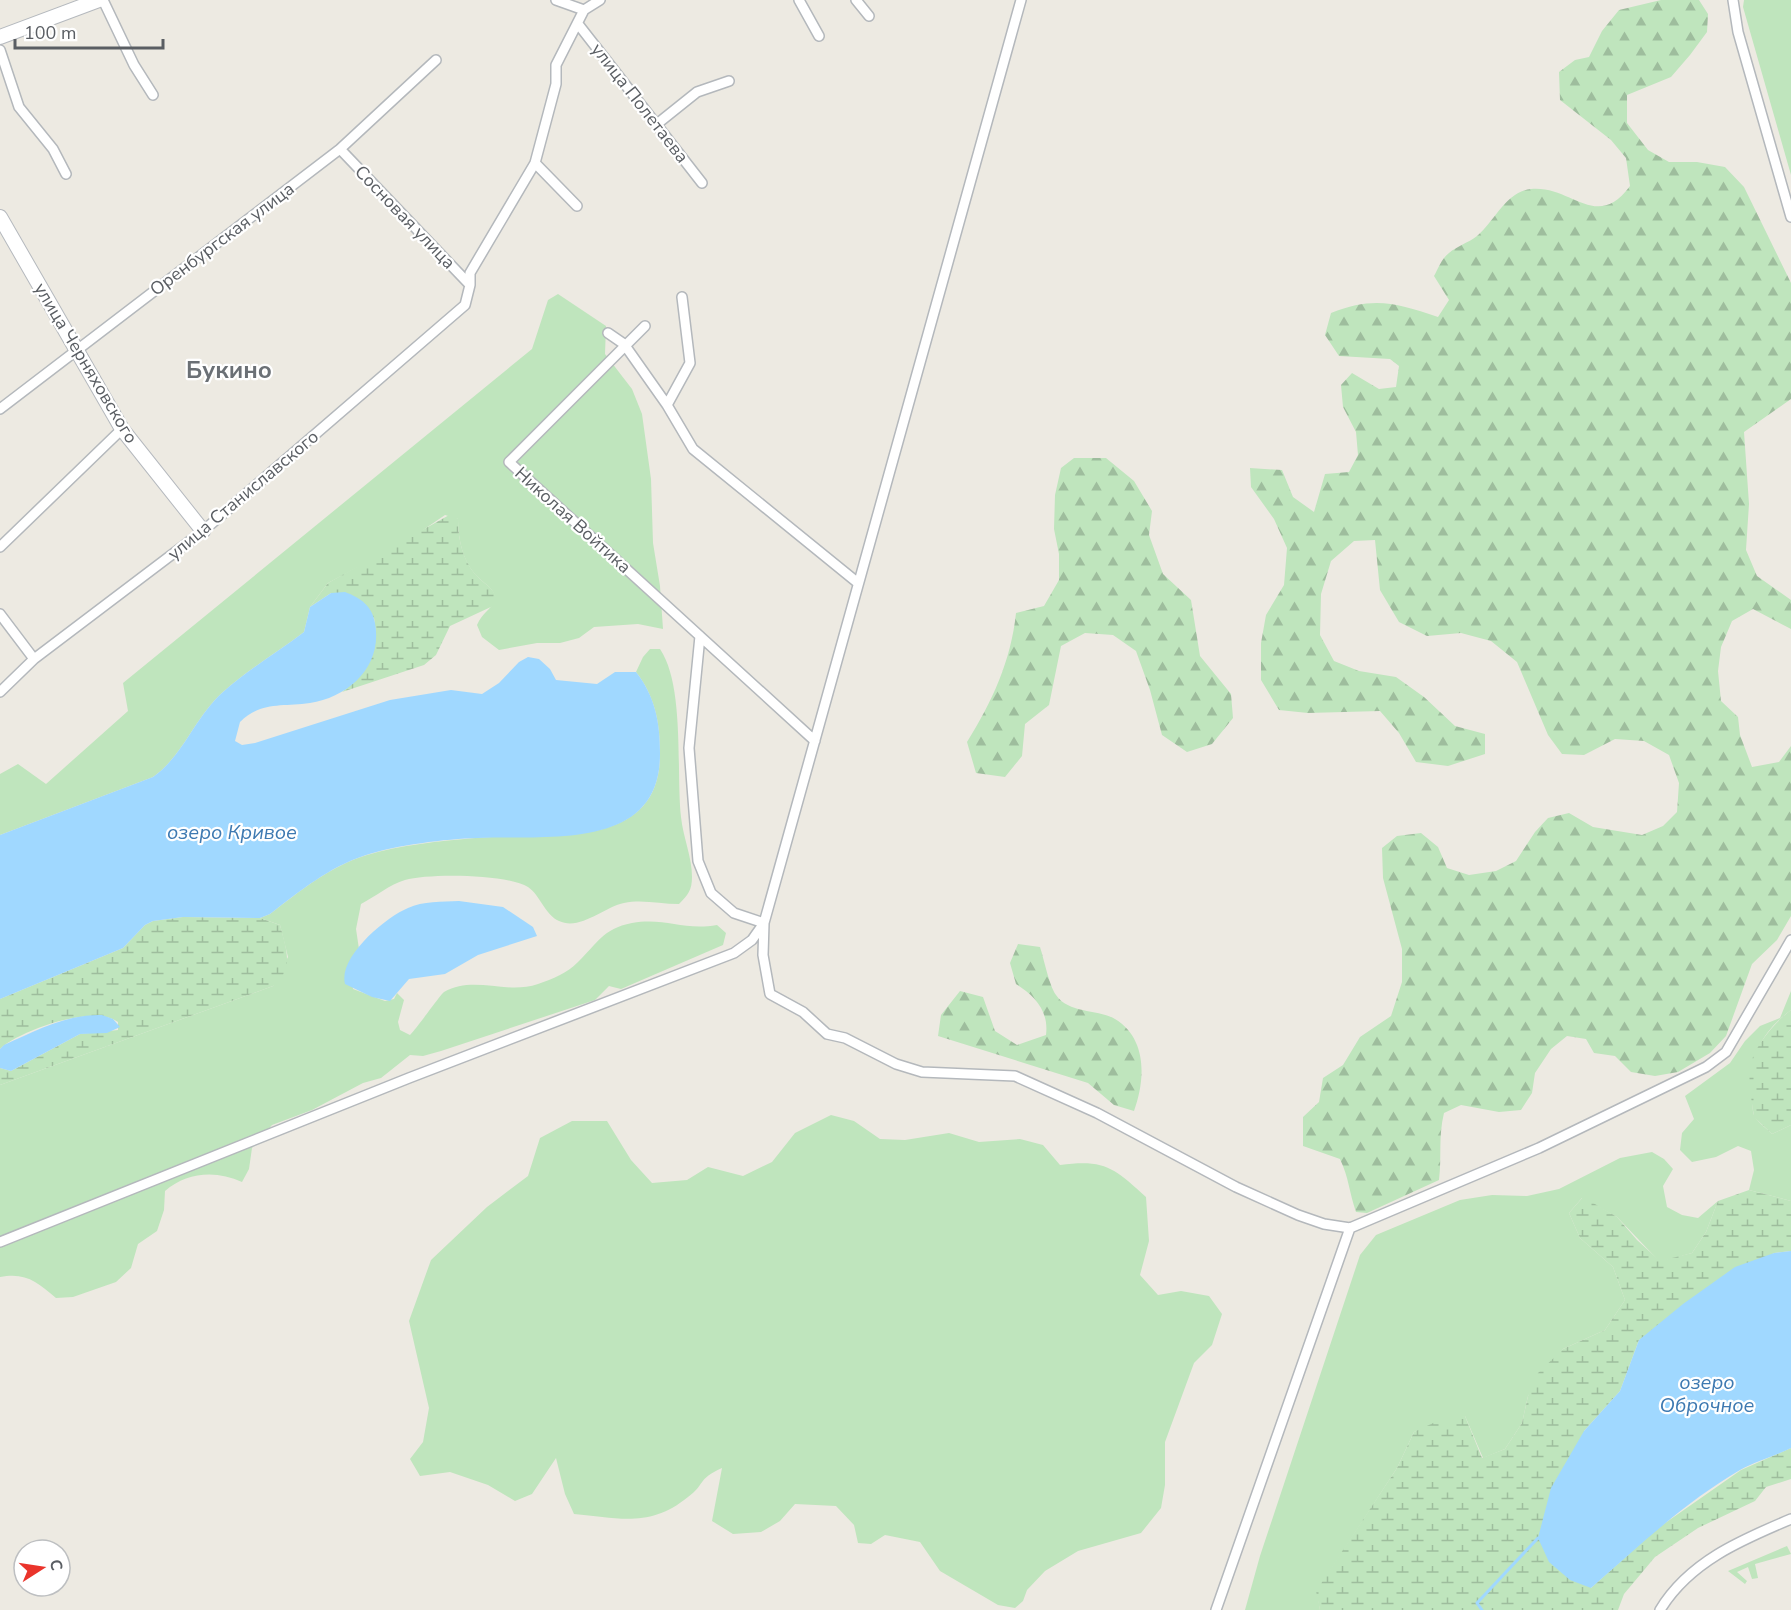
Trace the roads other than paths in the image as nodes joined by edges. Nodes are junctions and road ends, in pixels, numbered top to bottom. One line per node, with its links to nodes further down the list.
1 (101, 0): 12 (street); 16 (street)
2 (556, 0): 8 (street)
3 (600, 0): 8 (street)
4 (799, 0): 11 (street)
5 (856, 0): 9 (street)
6 (1021, 0): 36 (street)
7 (1733, 0): 24 (street)
8 (584, 10): 10 (street, улица Полетаева)
9 (869, 16)
10 (578, 24): 17 (street, улица Полетаева); 19 (street, улица Полетаева)
11 (819, 36)
12 (0, 37)
13 (0, 50): 20 (street)
14 (436, 60): 18 (street, Оренбургская улица)
15 (729, 81): 17 (street)
16 (153, 95)
17 (657, 124): 21 (street, улица Полетаева)
18 (340, 149): 25 (street, Сосновая улица); 30 (street, Оренбургская улица)
19 (535, 163): 22 (street); 25 (street, улица Полетаева)
20 (66, 174)
21 (702, 183)
22 (577, 206)
23 (0, 217): 30 (street, улица Черняховского)
24 (1791, 217)
25 (470, 285): 34 (street, улица Станиславского)
26 (682, 297): 31 (street)
27 (645, 326): 29 (street, Николая Войтика)
28 (608, 333): 29 (street)
29 (625, 346): 31 (street); 38 (street, Николая Войтика)
30 (76, 351): 32 (street, Оренбургская улица); 33 (street, улица Черняховского)
31 (667, 405): 36 (street)
32 (0, 409)
33 (122, 429): 34 (street, улица Черняховского); 35 (street)
34 (203, 531): 39 (street, улица Станиславского)
35 (0, 547)
36 (858, 583): 41 (street)
37 (0, 614): 39 (street)
38 (700, 636): 41 (street); 42 (street)
39 (34, 659): 40 (street, улица Станиславского)
40 (0, 692)
41 (815, 741): 42 (street)
42 (764, 923): 44 (street); 45 (street)
43 (1791, 940): 44 (street)
44 (1350, 1228): 47 (street)
45 (0, 1242)
46 (1791, 1519): 48 (street)
47 (1216, 1610)
48 (1660, 1610)

